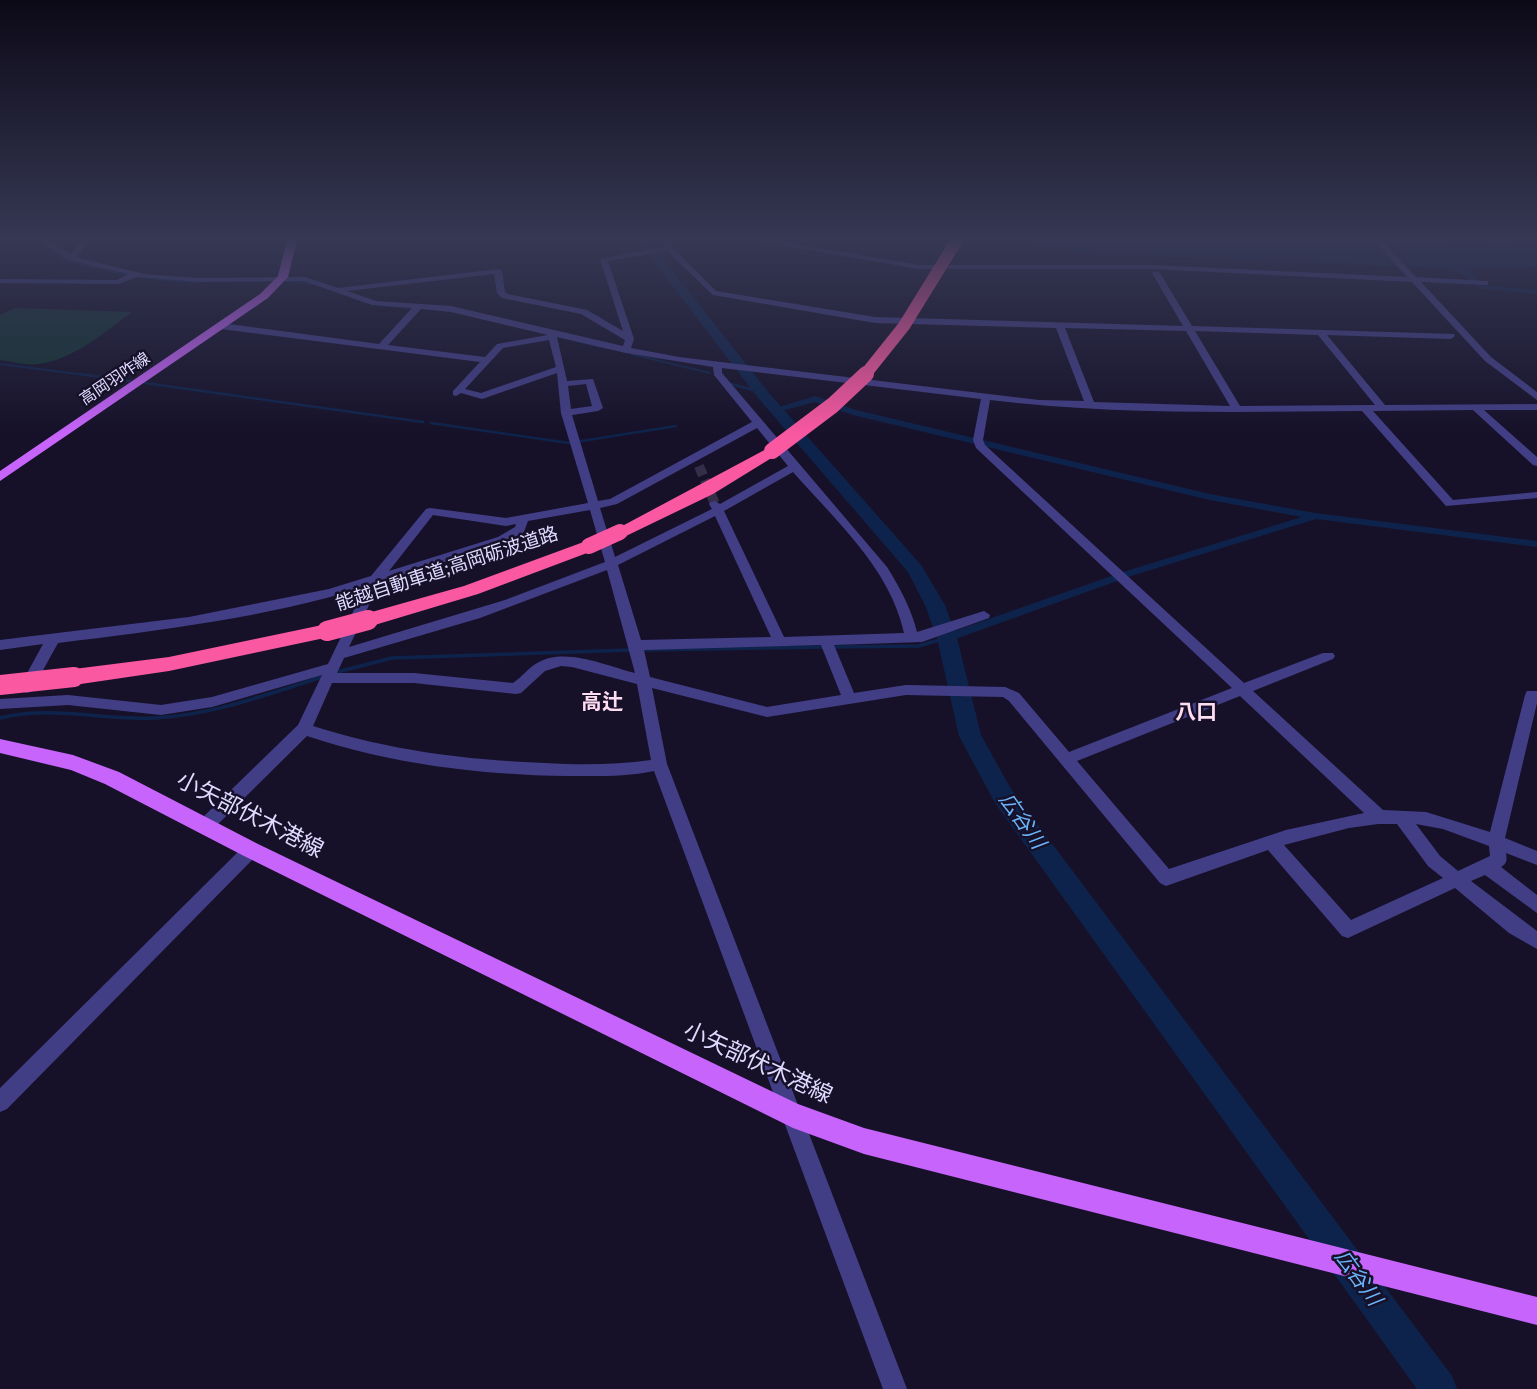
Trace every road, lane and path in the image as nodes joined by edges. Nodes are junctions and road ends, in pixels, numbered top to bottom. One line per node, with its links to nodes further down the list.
1 (251, 305): 10 (main road, 高岡羽咋線)
2 (390, 305): 9 (street)
3 (549, 305): 16 (street)
4 (619, 305): 16 (street)
5 (784, 305): 11 (street)
6 (917, 305): 52 (highway, 能越自動車道;高岡砺波道路, bridge)
7 (1174, 305): 12 (street)
8 (1437, 305): 24 (street)
9 (417, 308): 14 (street); 17 (street)
10 (220, 326): 17 (street); 35 (main road, 高岡羽咋線)
11 (1060, 326): 12 (street); 25 (street)
12 (1189, 330): 13 (street); 30 (street)
13 (1321, 333): 15 (street); 29 (street)
14 (553, 335): 18 (street); 19 (street); 21 (street)
15 (1451, 336)
16 (630, 339): 18 (street)
17 (381, 347): 19 (street)
18 (626, 350): 20 (street)
19 (486, 360): 21 (street)
20 (722, 364): 23 (street); 32 (street)
21 (561, 368): 22 (street)
22 (563, 384): 31 (street); 31 (street)
23 (986, 397): 25 (street); 53 (street)
24 (1537, 397)
25 (1091, 406): 30 (street)
26 (1475, 407): 27 (street); 29 (street); 33 (street)
27 (1537, 407)
28 (1365, 408): 29 (street); 30 (street); 36 (street)
29 (1382, 408)
30 (1237, 409)
31 (566, 413): 37 (street)
32 (758, 423): 34 (street); 37 (street)
33 (1537, 463)
34 (794, 467): 38 (street); 43 (street)
35 (0, 477)
36 (1537, 495)
37 (593, 506): 39 (street); 40 (street)
38 (716, 507): 40 (street); 45 (street)
39 (523, 520): 41 (street); 41 (street)
40 (612, 563): 48 (street); 50 (street)
41 (373, 582): 44 (street); 50 (street)
42 (984, 615): 43 (street)
43 (911, 638): 47 (street)
44 (52, 640): 46 (street); 56 (street)
45 (780, 642): 47 (street); 48 (street)
46 (0, 645)
47 (827, 647): 55 (street)
48 (638, 650): 51 (street)
49 (1328, 656): 53 (street)
50 (330, 669): 51 (street); 56 (street); 58 (street)
51 (646, 680): 55 (street); 61 (street)
52 (0, 685)
53 (1242, 689): 60 (street); 63 (street)
54 (1532, 695): 65 (street)
55 (849, 697): 60 (street)
56 (19, 701): 57 (street)
57 (0, 704)
58 (304, 729): 61 (street); 64 (street)
59 (0, 746): 64 (main road, 小矢部伏木港線)
60 (1067, 759): 66 (street)
61 (659, 764): 74 (street)
62 (1401, 817): 63 (street); 65 (street); 70 (street)
63 (1380, 818): 66 (street)
64 (205, 825): 67 (main road, 小矢部伏木港線)
65 (1496, 842): 68 (street); 69 (street)
66 (1273, 844): 70 (street)
67 (251, 850): 73 (street); 74 (main road, 小矢部伏木港線)
68 (1537, 858)
69 (1485, 865): 70 (street); 71 (street)
70 (1460, 879): 72 (street)
71 (1537, 905)
72 (1537, 941)
73 (0, 1102)
74 (793, 1115): 75 (main road, 小矢部伏木港線); 76 (street)
75 (1537, 1311)
76 (895, 1389)

